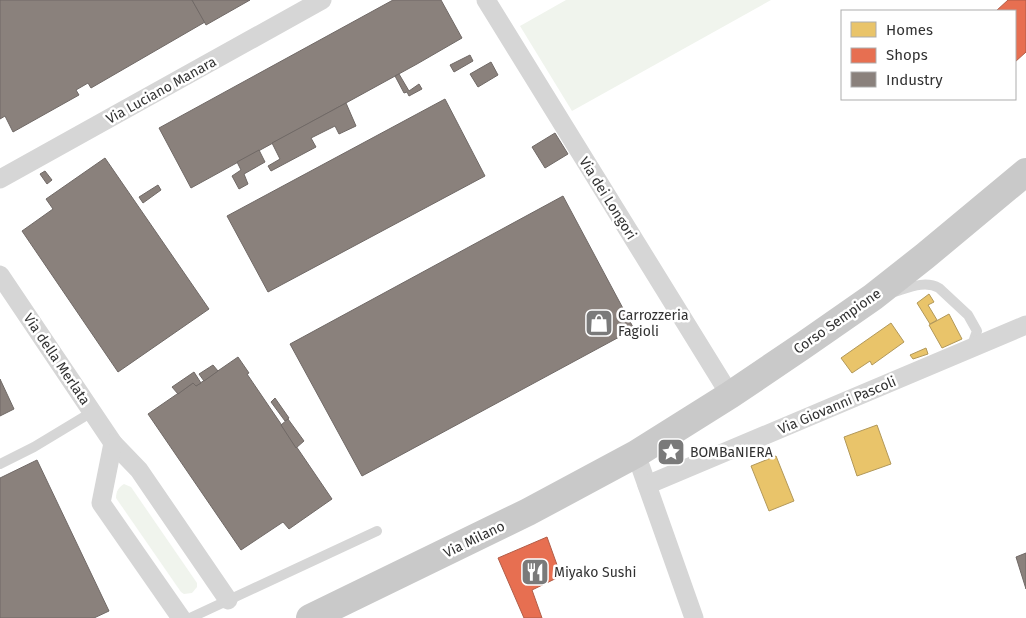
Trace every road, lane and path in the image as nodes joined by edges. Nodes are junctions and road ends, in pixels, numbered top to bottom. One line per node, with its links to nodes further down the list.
1 (322, 0): 4 (street, Via Luciano Manara)
2 (486, 0): 9 (street, Via dei Longori)
3 (1026, 172): 6 (main road, Corso Sempione)
4 (0, 179)
5 (0, 275): 10 (street, Via della Merlata)
6 (873, 297): 8 (lane); 9 (main road, Corso Sempione)
7 (1026, 325): 8 (street, Via Giovanni Pascoli)
8 (971, 348): 14 (street, Via Giovanni Pascoli)
9 (730, 395): 12 (main road, Corso Sempione)
10 (92, 412): 11 (street, Via della Merlata); 13 (lane)
11 (113, 443): 16 (street, Via della Merlata); 17 (street)
12 (636, 454): 14 (street); 19 (main road, Via Milano)
13 (0, 464)
14 (647, 485): 20 (street)
15 (377, 531): 16 (lane)
16 (228, 600): 18 (lane)
17 (181, 618)
18 (190, 618)
19 (310, 618)
20 (694, 618)

